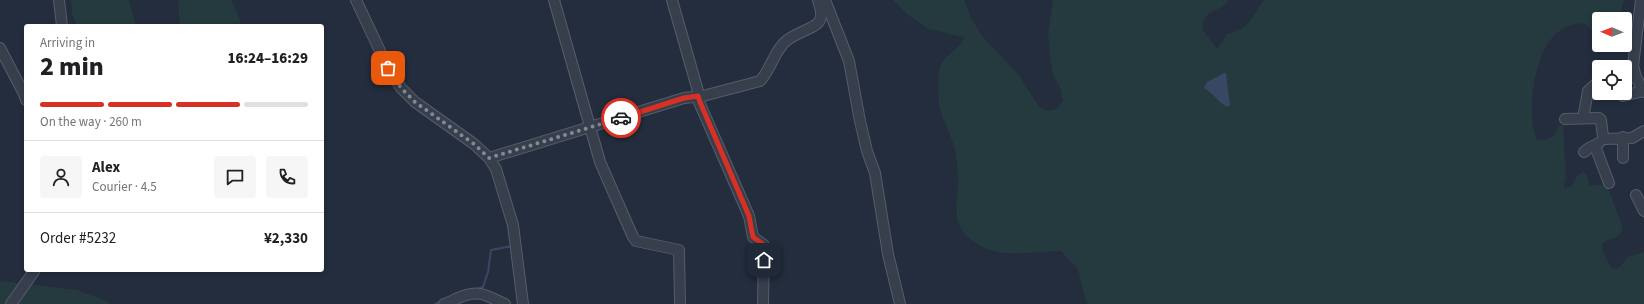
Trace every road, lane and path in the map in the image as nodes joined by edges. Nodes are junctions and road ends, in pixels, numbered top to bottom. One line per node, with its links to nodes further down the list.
1 (59, 0): 8 (street)
2 (356, 0): 26 (street)
3 (554, 0): 20 (street)
4 (672, 0): 17 (street)
5 (818, 0): 17 (street)
6 (825, 0): 38 (street)
7 (1641, 0): 9 (street)
8 (62, 24)
9 (1640, 38): 12 (street)
10 (0, 48): 15 (street)
11 (1632, 77): 12 (street)
12 (1636, 77): 14 (street)
13 (1592, 87): 18 (street)
14 (1644, 91): 16 (street)
15 (24, 94)
16 (1632, 94)
17 (698, 96): 20 (street); 37 (street)
18 (1583, 118): 19 (street); 23 (street)
19 (1565, 119)
20 (590, 128): 26 (street); 36 (street)
21 (1644, 131): 22 (street)
22 (1623, 137): 23 (street); 27 (street)
23 (1605, 139): 24 (street)
24 (1595, 146): 25 (street); 28 (street)
25 (1584, 152)
26 (489, 158): 35 (street)
27 (1623, 158)
28 (1608, 183)
29 (1636, 195): 30 (street)
30 (1644, 211)
31 (34, 272): 32 (street)
32 (11, 304)
33 (444, 304): 34 (street)
34 (505, 304)
35 (523, 304)
36 (680, 304)
37 (763, 304)
38 (900, 304)

